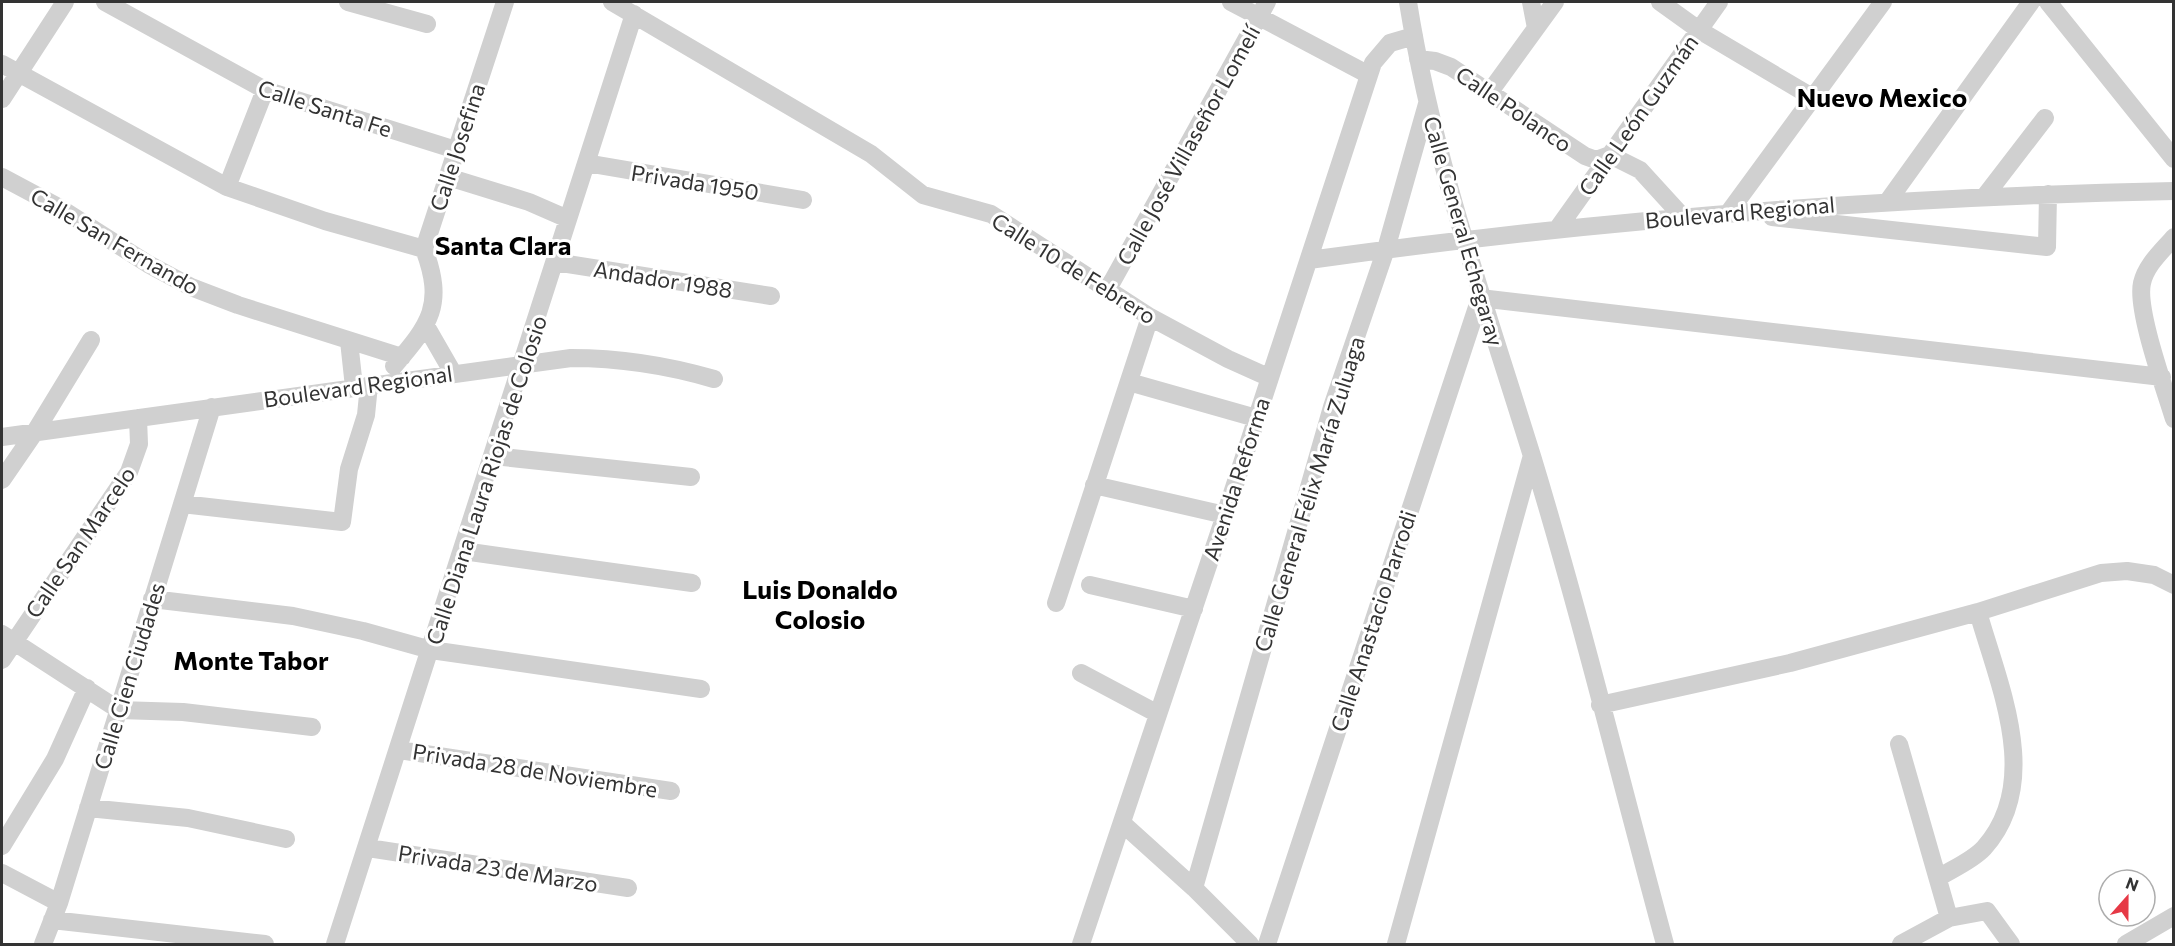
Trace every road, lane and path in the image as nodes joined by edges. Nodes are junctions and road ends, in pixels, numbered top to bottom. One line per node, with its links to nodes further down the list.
1 (65, 2): 24 (street)
2 (105, 2): 26 (street, Calle Santa Fe)
3 (348, 2): 15 (street)
4 (505, 2): 32 (street, Calle Josefina)
5 (612, 2): 17 (street, Calle 10 de Febrero)
6 (1231, 2): 16 (street)
7 (1408, 2): 21 (street, Calle General Echegaray)
8 (1531, 2): 19 (street)
9 (1555, 2): 19 (street)
10 (1660, 2): 20 (street)
11 (1719, 2): 20 (street, Calle León Guzmán)
12 (1883, 2): 28 (street)
13 (2031, 2): 43 (street)
14 (2048, 2): 34 (street)
15 (373, 5): 18 (street)
16 (1263, 9): 25 (street); 54 (street, Calle José Villaseñor Lomelí)
17 (634, 14): 35 (street, Calle Diana Laura Riojas de Colosio); 54 (street, Calle 10 de Febrero)
18 (427, 24)
19 (1536, 28): 27 (street)
20 (1699, 30): 28 (street); 33 (street, Calle León Guzmán)
21 (1414, 36): 22 (street, Calle General Echegaray); 25 (street, Avenida Reforma)
22 (1418, 59): 27 (street, Calle Polanco); 30 (street, Calle General Echegaray)
23 (2, 64): 24 (street)
24 (19, 72): 29 (street); 38 (street)
25 (1369, 75): 52 (street, Avenida Reforma)
26 (265, 90): 32 (street, Calle Santa Fe); 38 (street)
27 (1489, 93): 33 (street, Calle Polanco)
28 (1812, 97): 44 (street)
29 (2, 99)
30 (1428, 102): 49 (street, Calle General Echegaray); 51 (street, Calle General Félix María Zuluaga)
31 (2045, 118): 41 (street)
32 (456, 150): 37 (street, Calle Josefina)
33 (1610, 155): 45 (street); 47 (street, Calle León Guzmán)
34 (2174, 159)
35 (586, 163): 42 (street, Privada 1950); 46 (street, Calle Diana Laura Riojas de Colosio)
36 (2, 177): 60 (street, Calle San Fernando)
37 (448, 177): 46 (street); 50 (street, Calle Josefina)
38 (227, 187): 50 (street)
39 (2174, 191): 40 (street, Boulevard Regional)
40 (2048, 194): 41 (street, Boulevard Regional); 44 (street)
41 (1985, 196): 43 (street, Boulevard Regional)
42 (803, 200)
43 (1888, 201): 44 (street, Boulevard Regional)
44 (1729, 212): 45 (street, Boulevard Regional)
45 (1682, 216): 47 (street, Boulevard Regional)
46 (568, 219): 53 (street, Calle Diana Laura Riojas de Colosio)
47 (1558, 228): 49 (street, Boulevard Regional)
48 (2174, 237): 65 (street)
49 (1462, 239): 51 (street, Boulevard Regional); 56 (street, Calle General Echegaray)
50 (424, 249): 58 (street)
51 (1386, 249): 52 (street, Boulevard Regional); 111 (street, Calle General Félix María Zuluaga)
52 (1309, 260): 64 (street, Avenida Reforma)
53 (555, 262): 55 (street, Andador 1988); 62 (street, Calle Diana Laura Riojas de Colosio)
54 (1108, 289): 57 (street, Calle 10 de Febrero)
55 (771, 296)
56 (1480, 298): 65 (street); 76 (street, Calle General Echegaray); 121 (street, Calle Anastacio Parrodi)
57 (1150, 317): 64 (street, Calle 10 de Febrero); 67 (street)
58 (426, 326): 61 (street); 63 (street)
59 (91, 340): 73 (street)
60 (349, 341): 61 (street, Calle San Fernando); 68 (street)
61 (402, 357): 68 (street)
62 (523, 363): 63 (street, Boulevard Regional); 66 (street, Boulevard Regional); 75 (street, Calle Diana Laura Riojas de Colosio)
63 (453, 373): 68 (street, Boulevard Regional)
64 (1268, 377): 71 (street, Avenida Reforma)
65 (2162, 377): 72 (street)
66 (714, 379)
67 (1129, 382): 71 (street); 79 (street)
68 (367, 385): 69 (street, Boulevard Regional); 80 (street)
69 (212, 407): 70 (street, Boulevard Regional); 80 (street, Calle Cien Ciudades)
70 (138, 418): 73 (street, Boulevard Regional); 90 (street, Calle San Marcelo)
71 (1256, 418): 81 (street, Avenida Reforma)
72 (2174, 419)
73 (35, 432): 74 (street, Boulevard Regional); 78 (street)
74 (2, 437)
75 (493, 456): 77 (street); 82 (street, Calle Diana Laura Riojas de Colosio)
76 (1532, 458): 96 (street, Calle General Echegaray); 122 (street)
77 (691, 477)
78 (2, 480)
79 (1094, 485): 81 (street); 87 (street)
80 (182, 504): 86 (street, Calle Cien Ciudades)
81 (1226, 515): 88 (street, Avenida Reforma)
82 (462, 551): 83 (street); 91 (street, Calle Diana Laura Riojas de Colosio)
83 (692, 583)
84 (1090, 585): 88 (street)
85 (2174, 585): 89 (street)
86 (152, 599): 91 (street); 97 (street, Calle Cien Ciudades)
87 (1056, 603)
88 (1194, 609): 98 (street, Avenida Reforma)
89 (1978, 612): 96 (street); 109 (street)
90 (8, 638): 92 (street, Calle San Marcelo); 94 (street)
91 (431, 650): 95 (street); 101 (street, Calle Diana Laura Riojas de Colosio)
92 (2, 660)
93 (1081, 673): 98 (street)
94 (87, 688): 97 (street); 106 (street)
95 (701, 689)
96 (1600, 705): 123 (street, Calle General Echegaray)
97 (119, 710): 99 (street); 103 (street, Calle Cien Ciudades)
98 (1158, 714): 104 (street, Avenida Reforma)
99 (312, 727)
100 (1899, 744): 109 (street)
101 (399, 750): 102 (street, Privada 28 de Noviembre); 107 (street, Calle Diana Laura Riojas de Colosio)
102 (671, 791)
103 (88, 808): 105 (street); 112 (street, Calle Cien Ciudades)
104 (1122, 823): 111 (street); 119 (street, Avenida Reforma)
105 (286, 839)
106 (2, 846)
107 (368, 848): 110 (street, Privada 23 de Marzo); 118 (street, Calle Diana Laura Riojas de Colosio)
108 (2, 873): 112 (street)
109 (1938, 878): 114 (street)
110 (628, 888)
111 (1194, 888): 120 (street)
112 (59, 903): 115 (street, Calle Cien Ciudades)
113 (2174, 916): 126 (street)
114 (1949, 918): 124 (street); 125 (street)
115 (52, 920): 116 (street, Calle Cien Ciudades); 117 (street)
116 (43, 945)
117 (264, 945)
118 (335, 945)
119 (1081, 945)
120 (1250, 945)
121 (1267, 945)
122 (1396, 945)
123 (1665, 945)
124 (1901, 945)
125 (2011, 945)
126 (2126, 945)

